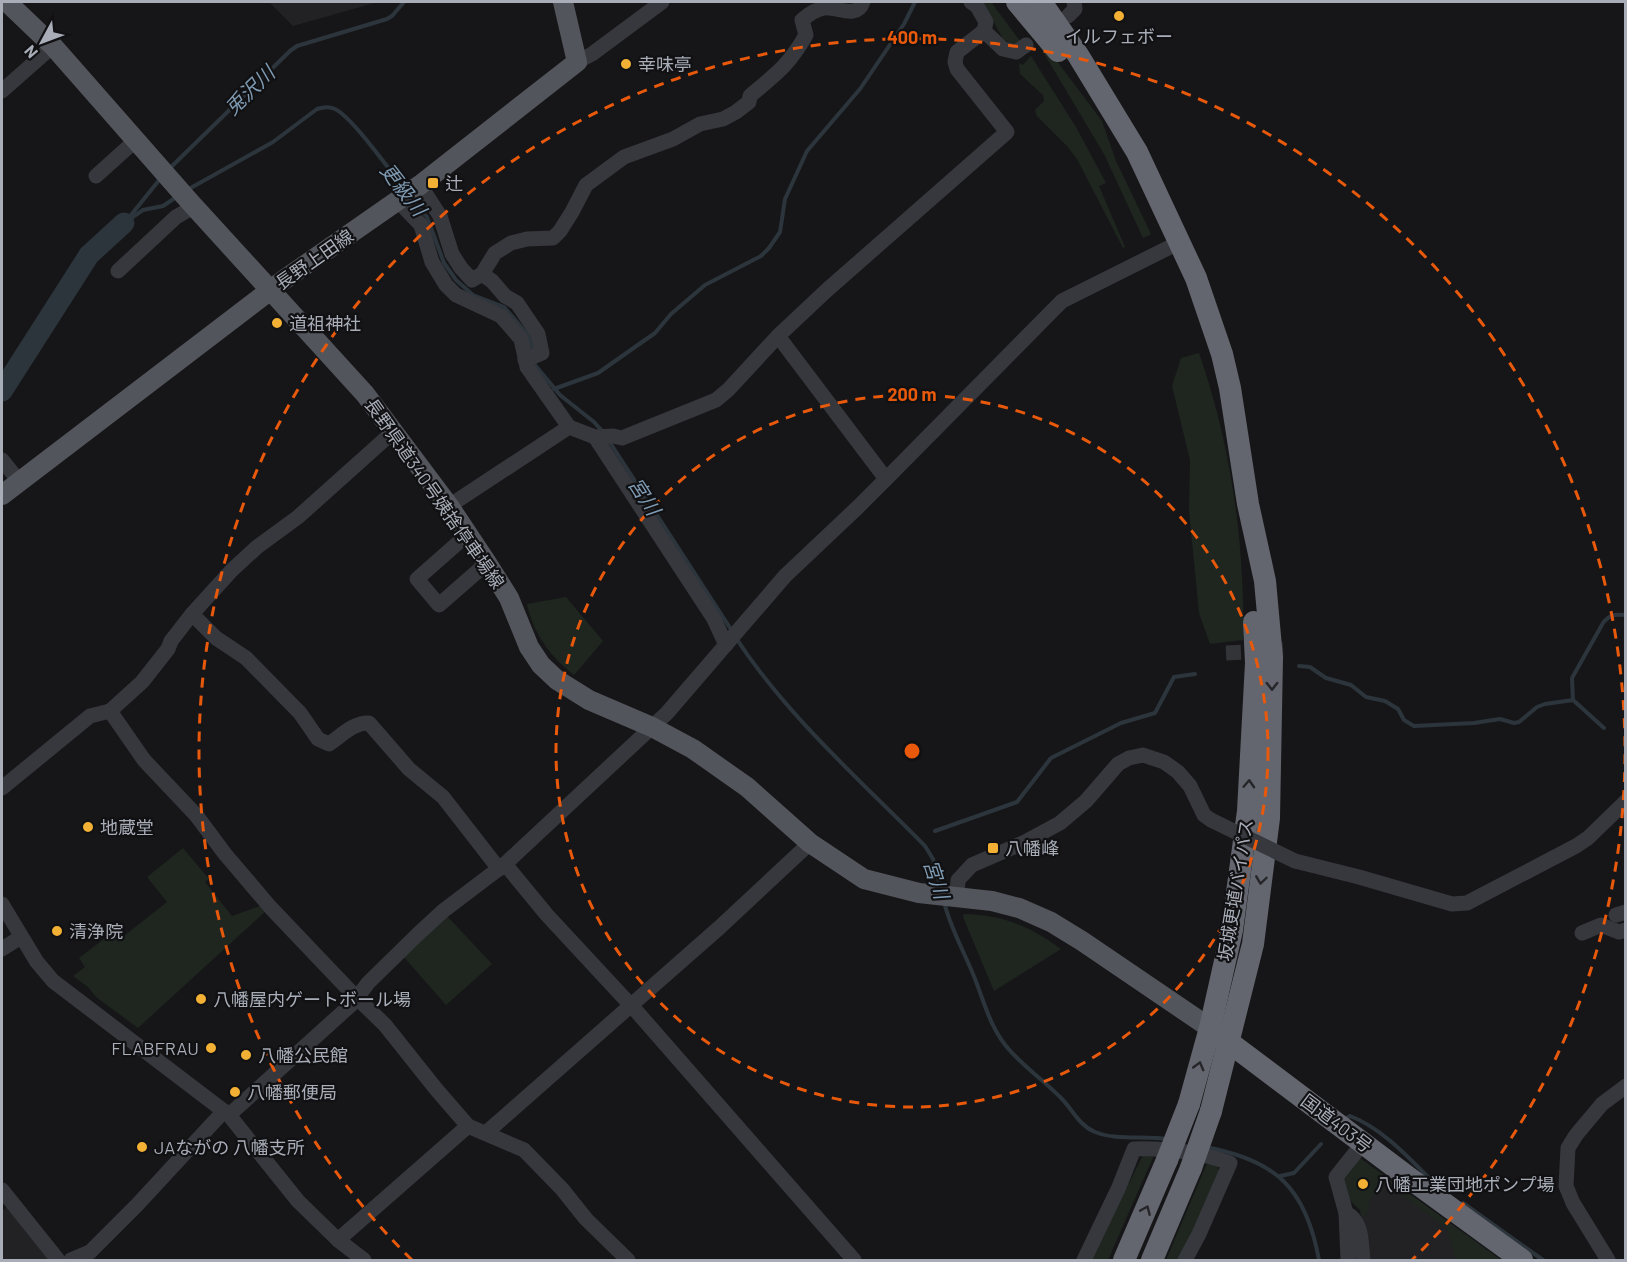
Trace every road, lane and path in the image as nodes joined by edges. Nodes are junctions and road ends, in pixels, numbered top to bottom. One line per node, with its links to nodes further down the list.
1 (7, 2): 12 (main road, 長野県道340号姨捨停車場線)
2 (563, 2): 13 (main road)
3 (662, 2): 13 (street)
4 (862, 2): 22 (street)
5 (970, 2): 10 (street)
6 (1017, 2): 17 (highway, 坂城更埴バイパス)
7 (1041, 2): 17 (highway, 坂城更埴バイパス)
8 (1074, 2): 9 (street)
9 (1068, 16)
10 (984, 31): 11 (street); 24 (street)
11 (1026, 45)
12 (53, 46): 14 (street); 15 (main road, 長野県道340号姨捨停車場線)
13 (577, 62): 18 (main road, 長野上田線)
14 (2, 91)
15 (136, 140): 16 (street); 19 (main road, 長野県道340号姨捨停車場線)
16 (96, 176)
17 (1149, 180): 20 (highway, 坂城更埴バイパス)
18 (409, 194): 22 (street); 23 (main road, 長野上田線); 25 (street)
19 (193, 204): 21 (street); 23 (main road, 長野県道340号姨捨停車場線)
20 (1180, 242): 30 (street); 33 (highway, 坂城更埴バイパス)
21 (118, 272)
22 (483, 274): 25 (street)
23 (271, 289): 27 (main road, 長野県道340号姨捨停車場線); 31 (main road, 長野上田線)
24 (778, 336): 28 (street); 30 (street)
25 (530, 358): 26 (street)
26 (569, 427): 28 (street); 34 (street)
27 (394, 431): 34 (main road, 長野県道340号姨捨停車場線); 37 (street)
28 (596, 437): 38 (street)
29 (2, 460): 31 (street)
30 (886, 479): 38 (street)
31 (19, 481): 32 (main road, 長野上田線)
32 (2, 495)
33 (1248, 504): 53 (highway, 坂城更埴バイパス, one-way to 33); 54 (highway, 坂城更埴バイパス, one-way to 54)
34 (449, 506): 35 (main road, 長野県道340号姨捨停車場線)
35 (468, 534): 36 (main road, 長野県道340号姨捨停車場線); 36 (street)
36 (487, 563): 40 (main road, 長野県道340号姨捨停車場線)
37 (192, 614): 39 (street); 44 (street)
38 (727, 643): 40 (street)
39 (110, 711): 41 (street); 51 (street)
40 (652, 727): 43 (main road, 長野県道340号姨捨停車場線); 44 (street)
41 (2, 788)
42 (1626, 801): 45 (street, bridge)
43 (810, 843): 45 (main road, 長野県道340号姨捨停車場線); 52 (street)
44 (502, 866): 51 (street); 52 (street)
45 (947, 896): 53 (main road, 長野県道340号姨捨停車場線)
46 (2, 904): 49 (street)
47 (1626, 930): 48 (street)
48 (1582, 933)
49 (21, 937): 50 (street); 56 (street)
50 (2, 949)
51 (356, 997): 56 (street); 57 (street)
52 (631, 1006): 58 (street); 68 (street)
53 (1210, 1028): 54 (highway, 国道403号); 70 (highway, 坂城更埴バイパス, one-way to 53, bridge)
54 (1229, 1042): 59 (highway, 国道403号); 71 (highway, 坂城更埴バイパス, bridge)
55 (1626, 1086): 76 (street)
56 (227, 1113): 62 (street); 63 (street)
57 (468, 1126): 58 (street); 62 (street)
58 (487, 1132): 67 (street)
59 (1363, 1143): 61 (street); 75 (highway, 国道403号)
60 (2, 1190): 64 (street)
61 (1346, 1213): 73 (street); 74 (street)
62 (338, 1240): 66 (street)
63 (93, 1256): 65 (street)
64 (58, 1260)
65 (71, 1260)
66 (363, 1260)
67 (628, 1260)
68 (854, 1260)
69 (1084, 1260): 72 (street)
70 (1124, 1260)
71 (1152, 1260)
72 (1185, 1260)
73 (1348, 1260)
74 (1363, 1260)
75 (1522, 1260)
76 (1608, 1260)

